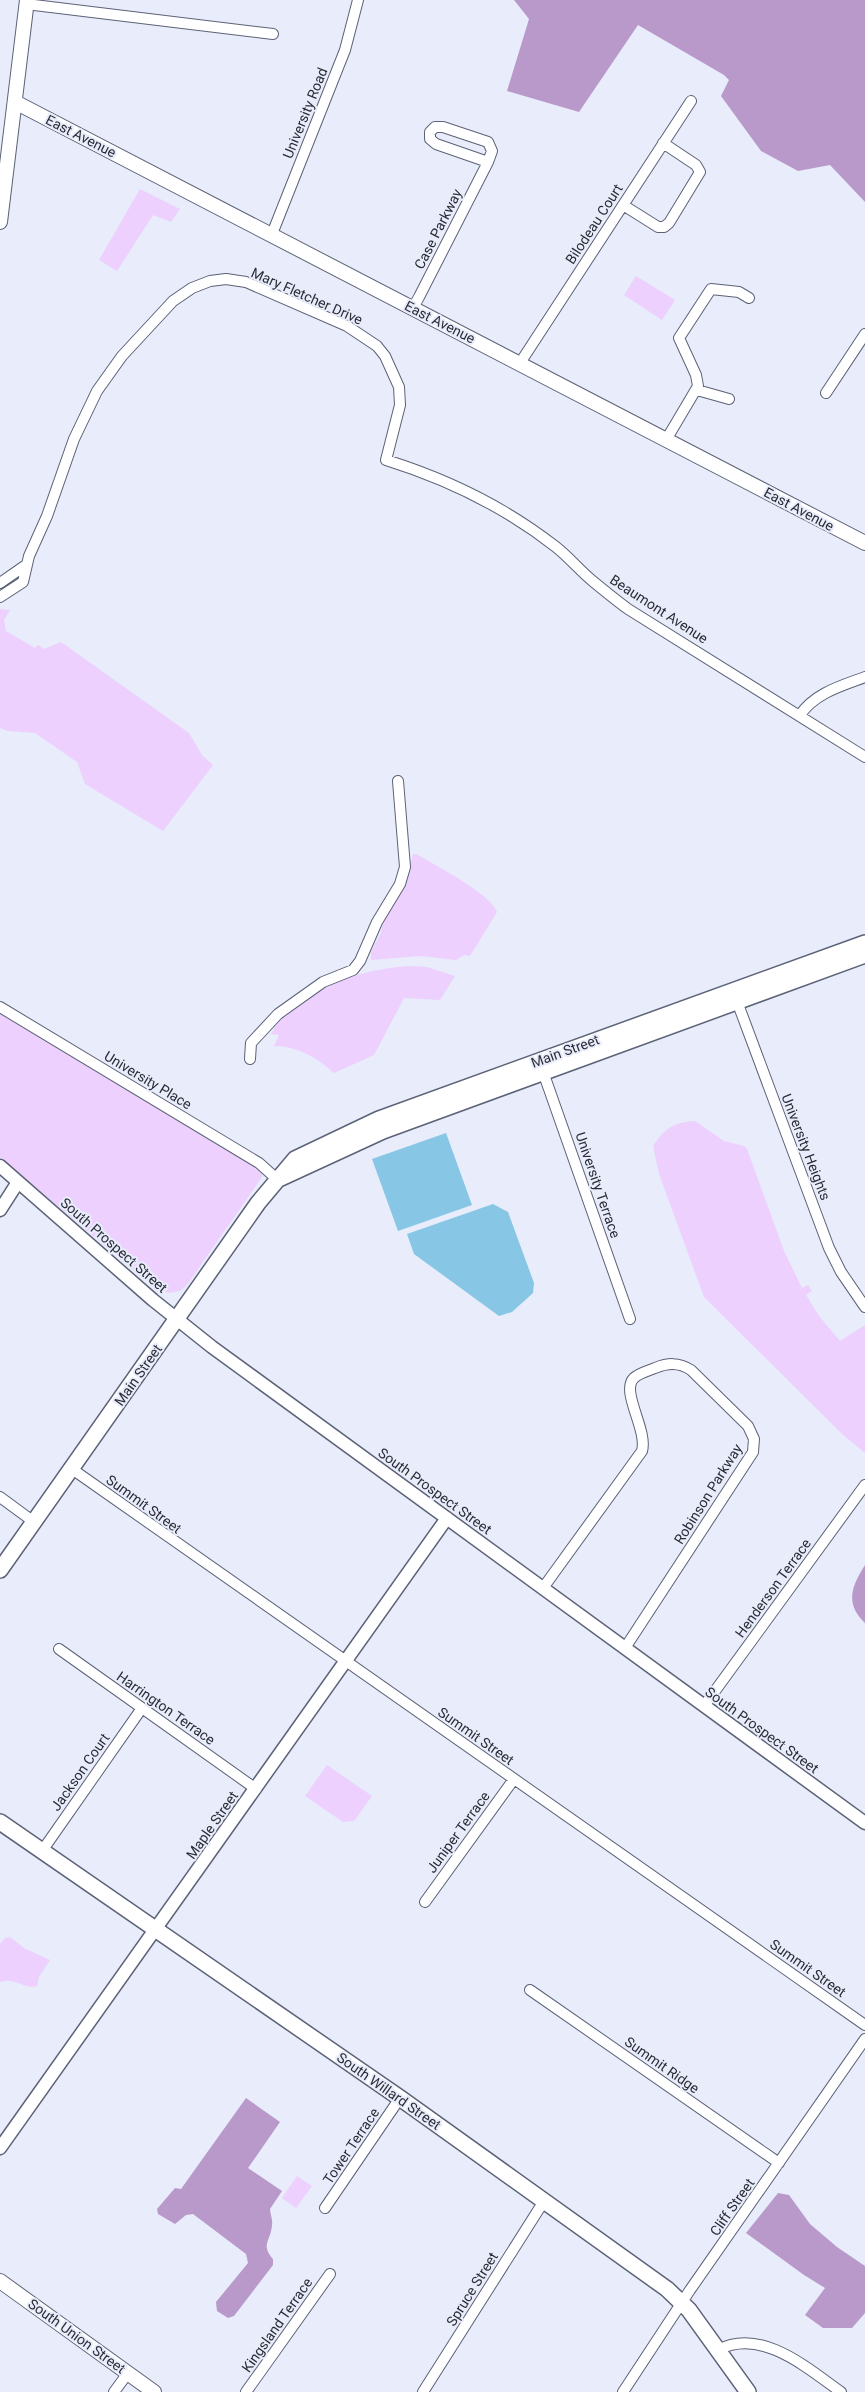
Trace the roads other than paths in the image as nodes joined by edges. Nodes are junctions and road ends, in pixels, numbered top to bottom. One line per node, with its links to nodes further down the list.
1 (358, 0): 10 (street, University Road)
2 (27, 2): 3 (street); 5 (main road)
3 (273, 34)
4 (691, 101): 6 (street, Bilodeau Court)
5 (15, 102): 9 (main road); 10 (main road, East Avenue)
6 (663, 143): 8 (street, Bilodeau Court); 8 (street)
7 (488, 162): 7 (street); 12 (street, Case Parkway)
8 (623, 205): 15 (street, Bilodeau Court)
9 (0, 222)
10 (272, 234): 12 (main road, East Avenue)
11 (749, 298): 16 (street)
12 (413, 308): 15 (main road, East Avenue)
13 (865, 334): 14 (street)
14 (861, 350): 17 (street)
15 (520, 363): 19 (main road, East Avenue)
16 (697, 390): 18 (street); 19 (street)
17 (826, 392)
18 (729, 399)
19 (666, 440): 21 (main road, East Avenue)
20 (386, 460): 22 (street, Mary Fletcher Drive); 26 (street, Beaumont Avenue)
21 (865, 543)
22 (26, 565): 23 (street); 24 (street, Mary Fletcher Drive)
23 (0, 582)
24 (0, 597)
25 (865, 677): 26 (street)
26 (800, 715): 27 (street, Beaumont Avenue)
27 (865, 757)
28 (398, 781): 33 (street)
29 (865, 942): 31 (main road, Main Street)
30 (865, 955): 31 (main road, Main Street)
31 (735, 996): 34 (main road, Main Street); 39 (street, University Heights)
32 (0, 1007): 36 (street, University Place)
33 (250, 1059)
34 (541, 1066): 36 (main road, Main Street); 41 (street, University Terrace)
35 (0, 1166): 37 (street, South Prospect Street)
36 (278, 1180): 40 (main road, Main Street)
37 (18, 1182): 38 (street); 40 (street, South Prospect Street)
38 (0, 1210)
39 (865, 1307)
40 (177, 1319): 42 (main road, Main Street); 45 (street, South Prospect Street)
41 (630, 1319)
42 (72, 1469): 46 (main road, Main Street); 51 (street, Summit Street)
43 (865, 1485): 52 (street, Henderson Terrace)
44 (0, 1497): 46 (street)
45 (447, 1518): 48 (street, South Prospect Street); 51 (street, Maple Street)
46 (34, 1522): 47 (main road, Main Street)
47 (0, 1570)
48 (543, 1588): 49 (street, South Prospect Street); 49 (street, Robinson Parkway)
49 (625, 1648): 52 (street, South Prospect Street)
50 (59, 1649): 53 (street, Harrington Terrace)
51 (346, 1662): 54 (street, Summit Street); 55 (street, Maple Street)
52 (704, 1706): 57 (street, South Prospect Street)
53 (142, 1708): 55 (street, Harrington Terrace); 58 (street, Jackson Court)
54 (514, 1779): 59 (street, Juniper Terrace); 62 (street, Summit Street)
55 (256, 1789): 60 (street, Maple Street)
56 (0, 1822): 58 (main road, South Willard Street)
57 (865, 1823)
58 (42, 1851): 60 (main road, South Willard Street)
59 (425, 1902)
60 (156, 1930): 64 (main road, South Willard Street); 65 (street, Maple Street)
61 (530, 1990): 66 (street, Summit Ridge)
62 (865, 2025)
63 (865, 2039): 66 (street, Cliff Street)
64 (400, 2098): 67 (main road, South Willard Street); 68 (street, Tower Terrace)
65 (0, 2148)
66 (779, 2163): 71 (street, Cliff Street)
67 (544, 2201): 71 (main road, South Willard Street); 77 (street, Spruce Street)
68 (326, 2208)
69 (330, 2274): 76 (street, Kingsland Terrace)
70 (0, 2281): 73 (main road, South Union Street)
71 (682, 2302): 72 (main road, South Willard Street); 78 (street, Cliff Street)
72 (718, 2350): 79 (main road, South Willard Street); 80 (street)
73 (128, 2373): 74 (street); 75 (main road, South Union Street)
74 (114, 2392)
75 (154, 2392)
76 (246, 2392)
77 (422, 2392)
78 (623, 2392)
79 (748, 2392)
80 (841, 2392)

